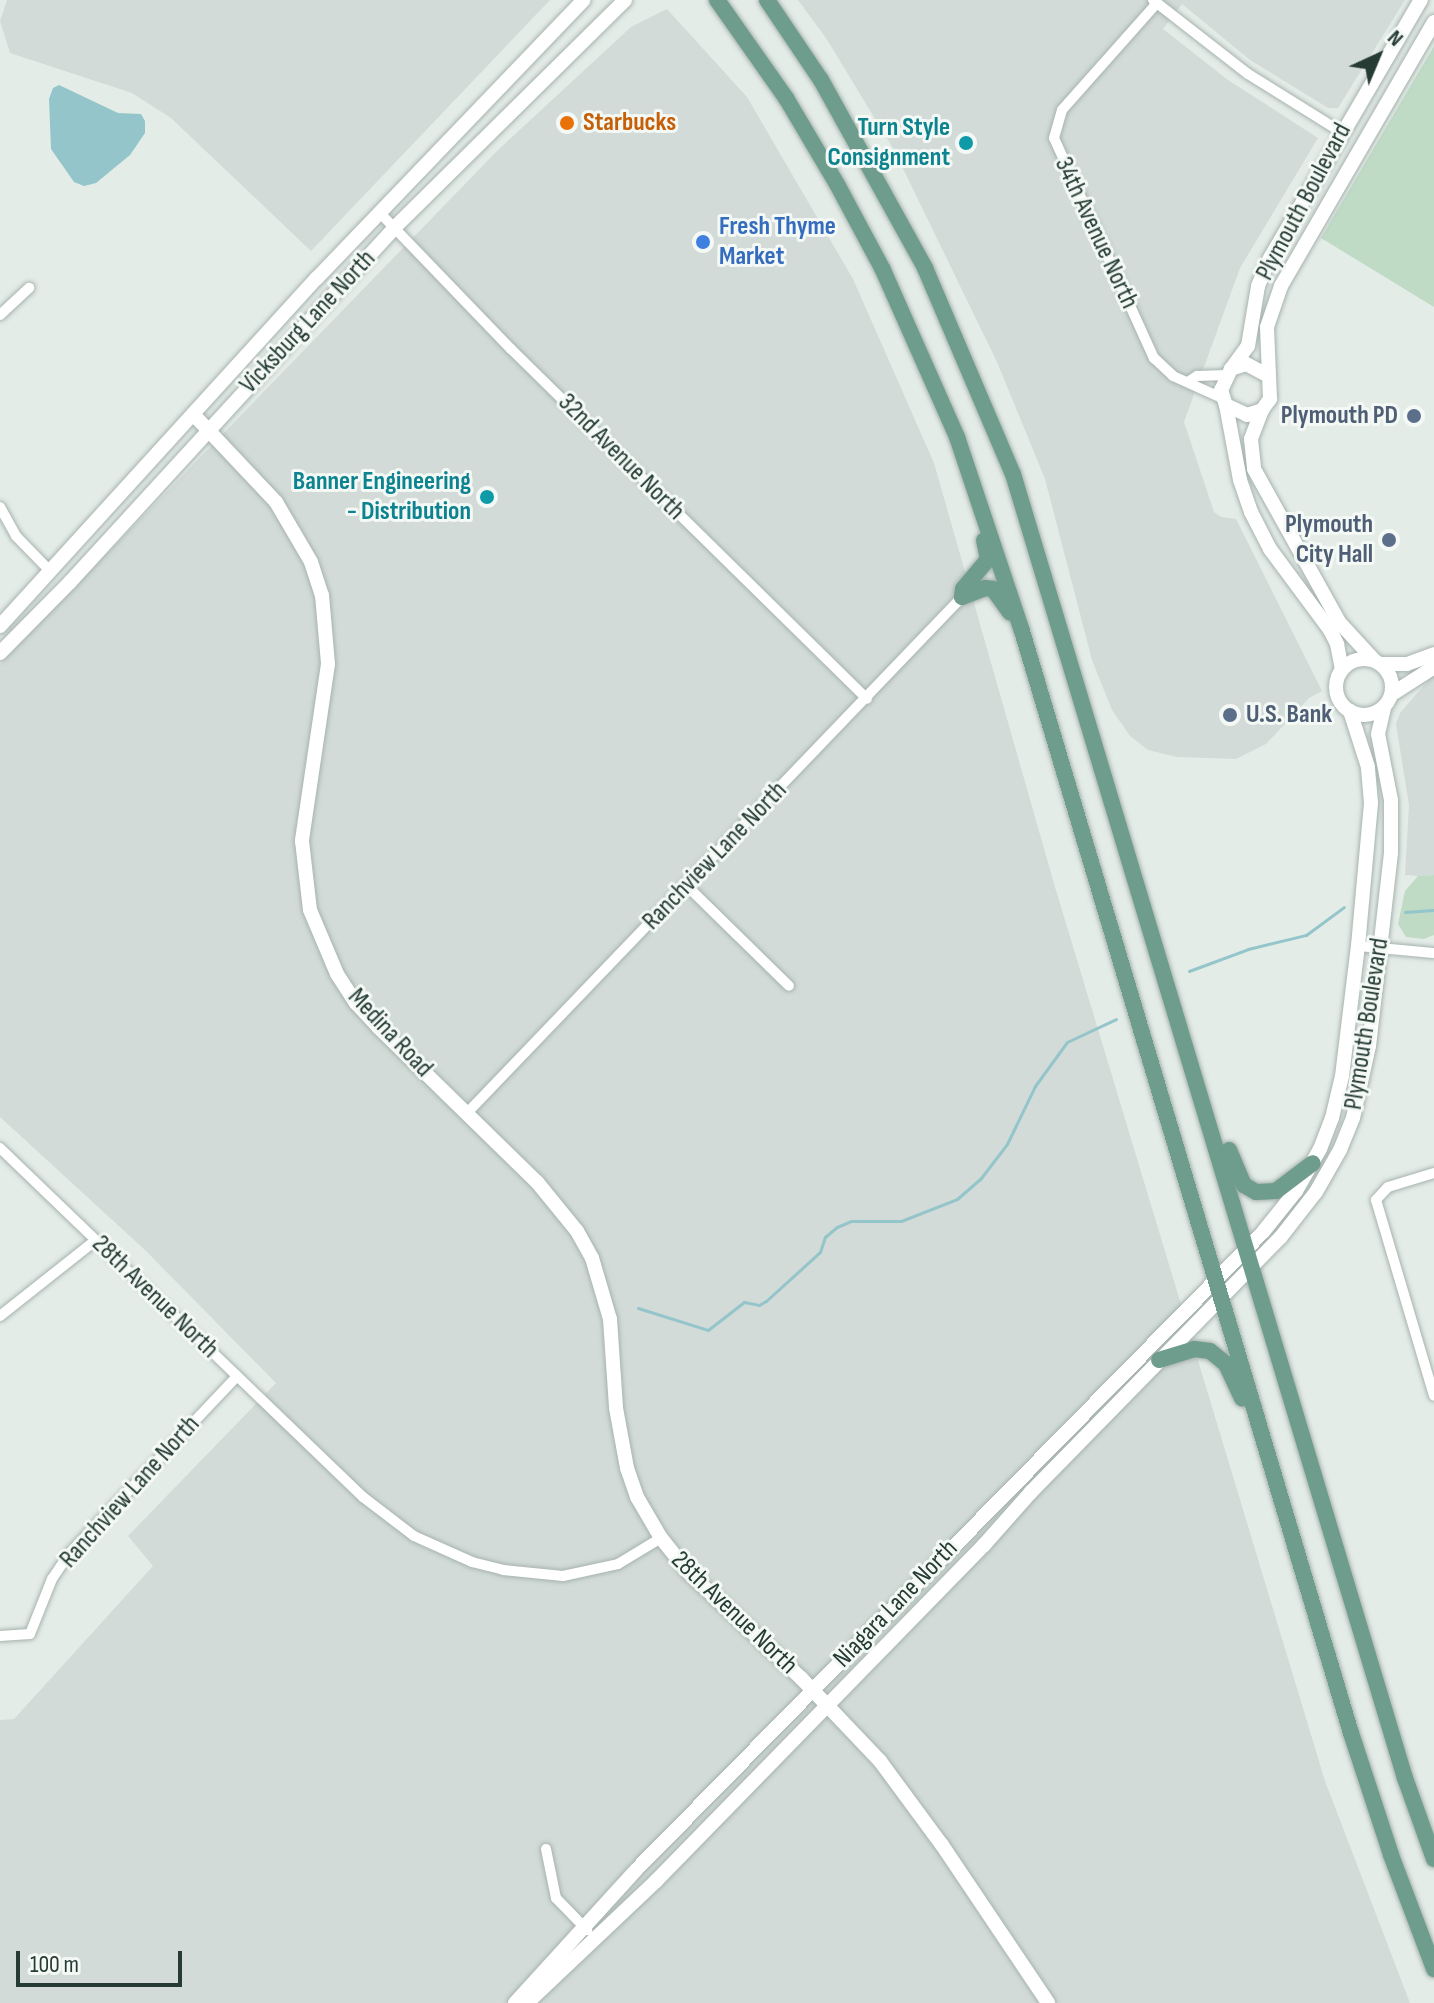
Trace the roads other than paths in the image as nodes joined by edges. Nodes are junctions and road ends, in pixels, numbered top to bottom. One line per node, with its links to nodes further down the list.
1 (584, 0): 9 (street, Vicksburg Lane North)
2 (625, 0): 10 (street, Vicksburg Lane North)
3 (717, 0): 17 (main road)
4 (767, 0): 39 (main road)
5 (1421, 0): 8 (street, Plymouth Boulevard)
6 (1155, 2): 8 (street); 15 (street, 34th Avenue North)
7 (1434, 22): 14 (street, Plymouth Boulevard)
8 (1341, 132): 13 (street, Plymouth Boulevard)
9 (379, 212): 10 (street, 32nd Avenue North); 19 (street, Vicksburg Lane North)
10 (395, 227): 20 (street, Vicksburg Lane North); 31 (street, 32nd Avenue North)
11 (29, 288): 12 (street)
12 (0, 315)
13 (1228, 372): 14 (street); 15 (street); 16 (street)
14 (1267, 375): 18 (street)
15 (1188, 382): 16 (street, 34th Avenue North)
16 (1224, 402): 18 (street); 30 (street)
17 (942, 403): 23 (main road); 25 (main road)
18 (1262, 410): 28 (street)
19 (193, 414): 20 (street, Medina Road); 22 (street, Vicksburg Lane North)
20 (209, 430): 26 (street, Vicksburg Lane North); 40 (street, Medina Road)
21 (0, 507): 22 (street)
22 (50, 571): 24 (street, Vicksburg Lane North)
23 (962, 597): 25 (main road); 31 (street, Ranchview Lane North)
24 (0, 626)
25 (1022, 631): 47 (main road)
26 (0, 653)
27 (1434, 654): 28 (street)
28 (1377, 662): 30 (street); 32 (street)
29 (1434, 667): 32 (street)
30 (1342, 670): 33 (street)
31 (867, 699): 34 (street, Ranchview Lane North)
32 (1388, 701): 33 (street); 36 (street, Plymouth Boulevard)
33 (1350, 711): 35 (street, Plymouth Boulevard)
34 (686, 885): 38 (street); 40 (street, Ranchview Lane North)
35 (1358, 946): 36 (street); 42 (street, Plymouth Boulevard)
36 (1382, 948): 37 (street); 46 (street, Plymouth Boulevard)
37 (1434, 953)
38 (789, 986)
39 (1194, 1069): 42 (main road); 45 (main road)
40 (467, 1113): 54 (street, Medina Road)
41 (0, 1148): 44 (street, 28th Avenue North)
42 (1313, 1163): 45 (street, Plymouth Boulevard)
43 (1434, 1173): 52 (street)
44 (96, 1240): 49 (street); 51 (street, 28th Avenue North)
45 (1247, 1248): 46 (main road); 47 (street, Plymouth Boulevard)
46 (1253, 1266): 48 (street, Plymouth Boulevard); 59 (main road)
47 (1214, 1278): 48 (main road); 56 (street, Niagara Lane North)
48 (1220, 1297): 50 (street, Niagara Lane North); 53 (main road)
49 (0, 1316)
50 (1159, 1360): 53 (main road); 57 (street, Niagara Lane North)
51 (237, 1376): 54 (street, 28th Avenue North); 55 (street, Ranchview Lane North)
52 (1434, 1396)
53 (1264, 1443): 62 (main road)
54 (661, 1538): 56 (street, 28th Avenue North)
55 (0, 1636)
56 (812, 1690): 57 (street, 28th Avenue North); 60 (street, Niagara Lane North)
57 (827, 1706): 61 (street, Niagara Lane North); 65 (street, 28th Avenue North)
58 (546, 1849): 60 (street)
59 (1434, 1859)
60 (583, 1926): 61 (street); 63 (street, Niagara Lane North)
61 (597, 1938): 64 (street, Niagara Lane North)
62 (1434, 1969)
63 (515, 2003)
64 (527, 2003)
65 (1048, 2003)

